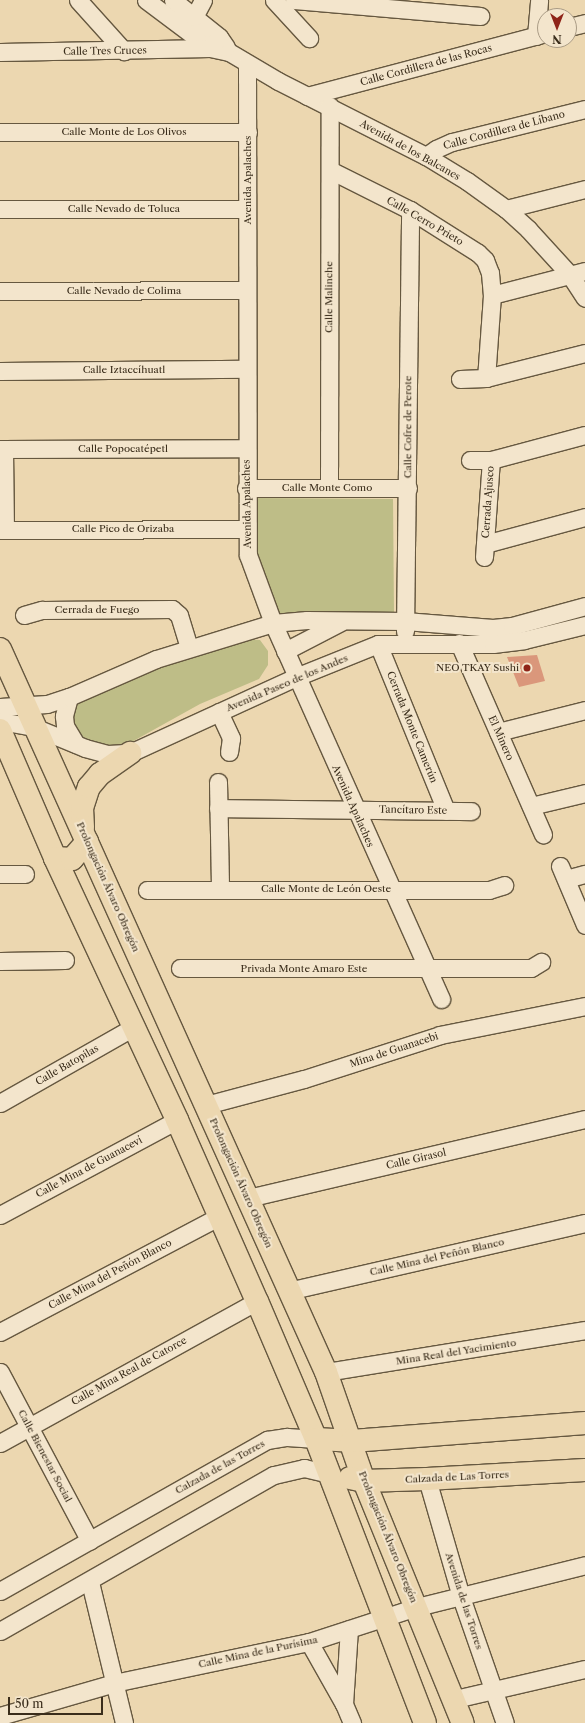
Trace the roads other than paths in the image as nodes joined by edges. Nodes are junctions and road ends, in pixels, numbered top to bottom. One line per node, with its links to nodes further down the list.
1 (78, 0): 12 (street)
2 (146, 0): 11 (street)
3 (173, 0): 8 (street)
4 (203, 0): 8 (street)
5 (274, 0): 10 (street)
6 (294, 0): 7 (street)
7 (480, 16)
8 (194, 17): 11 (street)
9 (537, 35): 15 (street, Calle Cordillera de las Rocas)
10 (309, 38)
11 (215, 43): 12 (street, Calle Tres Cruces); 14 (street)
12 (124, 51): 13 (street, Calle Tres Cruces)
13 (0, 52)
14 (247, 64): 15 (street, Avenida de los Balcanes); 19 (street, Avenida Apalaches)
15 (307, 96): 16 (street, Avenida de los Balcanes)
16 (330, 106): 20 (street, Avenida de los Balcanes); 21 (street, Calle Malinche)
17 (585, 109): 20 (street, Calle Cordillera de Líbano)
18 (0, 132): 19 (street, Calle Monte de Los Olivos)
19 (248, 132): 23 (street, Avenida Apalaches)
20 (426, 156): 24 (street, Avenida de los Balcanes)
21 (330, 170): 26 (street, Calle Cerro Prieto); 43 (street, Calle Malinche)
22 (585, 189): 24 (street)
23 (247, 209): 25 (street, Calle Nevado de Toluca); 28 (street, Avenida Apalaches)
24 (506, 209): 27 (street, Avenida de los Balcanes)
25 (0, 210)
26 (410, 210): 30 (street, Calle Cerro Prieto); 44 (street, Calle Cofre de Perote)
27 (578, 273): 30 (street); 31 (street, Avenida de los Balcanes)
28 (247, 290): 29 (street, Calle Nevado de Colima); 33 (street, Avenida Apalaches)
29 (0, 291)
30 (492, 296): 35 (street, Calle Cerro Prieto)
31 (585, 298)
32 (585, 354): 35 (street)
33 (247, 370): 34 (street, Calle Iztaccíhuatl); 38 (street, Avenida Apalaches)
34 (0, 371)
35 (486, 378): 36 (street)
36 (460, 379)
37 (585, 435): 41 (street)
38 (246, 448): 39 (street, Calle Popocatépetl); 42 (street, Avenida Apalaches)
39 (2, 449): 47 (street)
40 (470, 460): 41 (street)
41 (491, 460): 45 (street, Cerrada Ajusco)
42 (246, 488): 43 (street, Calle Monte Como); 46 (street, Avenida Apalaches)
43 (329, 488): 44 (street, Calle Monte Como)
44 (408, 488): 51 (street, Calle Cofre de Perote)
45 (585, 517)
46 (246, 528): 47 (street, Calle Pico de Orizaba); 52 (street, Avenida Apalaches)
47 (2, 530)
48 (585, 606): 51 (street)
49 (24, 615): 57 (street, Cerrada de Fuego)
50 (345, 620): 51 (street); 52 (street); 59 (street)
51 (406, 621): 56 (street, Calle Cofre de Perote)
52 (273, 623): 57 (street); 59 (street, Avenida Apalaches)
53 (585, 625): 54 (street, Avenida Paseo de los Andes)
54 (459, 643): 56 (street, Avenida Paseo de los Andes); 69 (street, El Minero)
55 (378, 644): 56 (street, Avenida Paseo de los Andes); 60 (street, Avenida Paseo de los Andes); 78 (street, Cerrada Monte Camerún)
56 (405, 644)
57 (189, 648): 61 (street)
58 (0, 650): 63 (main road, Prolongación Álvaro Obregón)
59 (285, 651): 60 (street, Avenida Apalaches)
60 (296, 677): 65 (street, Avenida Paseo de los Andes); 77 (street, Avenida Apalaches)
61 (69, 697): 63 (street); 70 (street)
62 (0, 707): 63 (street)
63 (25, 707): 67 (main road, Prolongación Álvaro Obregón)
64 (585, 710): 69 (street)
65 (219, 712): 71 (street); 72 (street, Avenida Paseo de los Andes)
66 (0, 721): 67 (street, Avenida Paseo de los Andes)
67 (34, 726): 70 (street, Avenida Paseo de los Andes); 81 (main road, Prolongación Álvaro Obregón)
68 (0, 730): 82 (main road)
69 (498, 732): 75 (street, El Minero)
70 (76, 744): 72 (street, Avenida Paseo de los Andes)
71 (229, 752)
72 (130, 753): 81 (main road)
73 (218, 782): 76 (street)
74 (585, 793): 75 (street)
75 (531, 806): 80 (street, El Minero)
76 (218, 808): 77 (street, Tancítaro Este); 87 (street)
77 (355, 809): 78 (street, Tancítaro Este); 88 (street, Avenida Apalaches)
78 (446, 811): 79 (street, Tancítaro Este)
79 (471, 811)
80 (543, 834)
81 (85, 836): 82 (main road); 100 (main road, Prolongación Álvaro Obregón)
82 (55, 858): 98 (main road)
83 (0, 874): 84 (street)
84 (25, 874)
85 (585, 874): 90 (street)
86 (504, 885): 88 (street, Calle Monte de León Oeste)
87 (220, 889): 88 (street, Calle Monte de León Oeste); 89 (street, Calle Monte de León Oeste)
88 (390, 889): 95 (street, Avenida Apalaches)
89 (147, 890)
90 (585, 925)
91 (65, 960): 92 (street)
92 (0, 961)
93 (541, 962): 95 (street, Privada Monte Amaro Este)
94 (180, 968): 95 (street, Privada Monte Amaro Este)
95 (428, 969): 96 (street, Avenida Apalaches)
96 (441, 999)
97 (585, 1006): 100 (street, Mina de Guanacebi)
98 (134, 1027): 99 (street, Calle Batopilas); 102 (main road)
99 (0, 1103)
100 (206, 1105): 104 (main road, Prolongación Álvaro Obregón)
101 (585, 1119): 104 (street, Calle Girasol)
102 (177, 1120): 103 (main road); 105 (street, Calle Mina de Guanaceví)
103 (204, 1180): 104 (main road); 106 (main road)
104 (246, 1193): 108 (main road, Prolongación Álvaro Obregón)
105 (0, 1215)
106 (220, 1216): 109 (main road); 111 (street, Calle Mina del Peñón Blanco)
107 (585, 1223): 108 (street, Calle Mina del Peñón Blanco)
108 (288, 1291): 113 (main road, Prolongación Álvaro Obregón)
109 (257, 1300): 115 (street, Calle Mina Real de Catorce); 116 (main road)
110 (585, 1330): 113 (street, Mina Real del Yacimiento)
111 (0, 1332)
112 (0, 1372): 115 (street, Calle Bienestar Social)
113 (326, 1372): 117 (main road, Prolongación Álvaro Obregón)
114 (585, 1422): 117 (main road, Calzada de las Torres)
115 (29, 1426): 118 (street, Calle Mina Real de Catorce); 123 (street, Calle Bienestar Social)
116 (316, 1439): 117 (main road, Calzada de las Torres); 120 (main road); 123 (street, Calzada de las Torres)
117 (352, 1441): 122 (main road, Prolongación Álvaro Obregón)
118 (0, 1443)
119 (585, 1470): 121 (main road, Calzada de Las Torres)
120 (329, 1474): 122 (main road, Calzada de Las Torres); 125 (street); 129 (main road)
121 (426, 1479): 122 (main road, Calzada de Las Torres); 127 (street, Avenida de las Torres)
122 (364, 1481): 128 (main road, Prolongación Álvaro Obregón)
123 (90, 1541): 126 (street, Calzada de las Torres)
124 (585, 1565): 127 (street, Calle Mina de la Purísima)
125 (90, 1582): 131 (street); 134 (street)
126 (0, 1591)
127 (461, 1597): 128 (street, Calle Mina de la Purísima); 135 (street, Avenida de las Torres)
128 (417, 1607): 129 (street, Calle Mina de la Purísima); 136 (main road, Prolongación Álvaro Obregón)
129 (384, 1618): 130 (street, Calle Mina de la Purísima); 141 (main road)
130 (349, 1629): 132 (street, Calle Mina de la Purísima); 137 (street)
131 (0, 1631)
132 (309, 1642): 134 (street, Calle Mina de la Purísima); 137 (street)
133 (585, 1669): 135 (street)
134 (114, 1683): 138 (street, Calle Mina de la Purísima); 139 (street)
135 (495, 1691): 136 (street); 143 (street, Avenida de las Torres)
136 (455, 1700): 142 (main road, Prolongación Álvaro Obregón)
137 (344, 1704): 140 (street)
138 (0, 1716)
139 (124, 1723)
140 (352, 1723)
141 (425, 1723)
142 (463, 1723)
143 (505, 1723)

